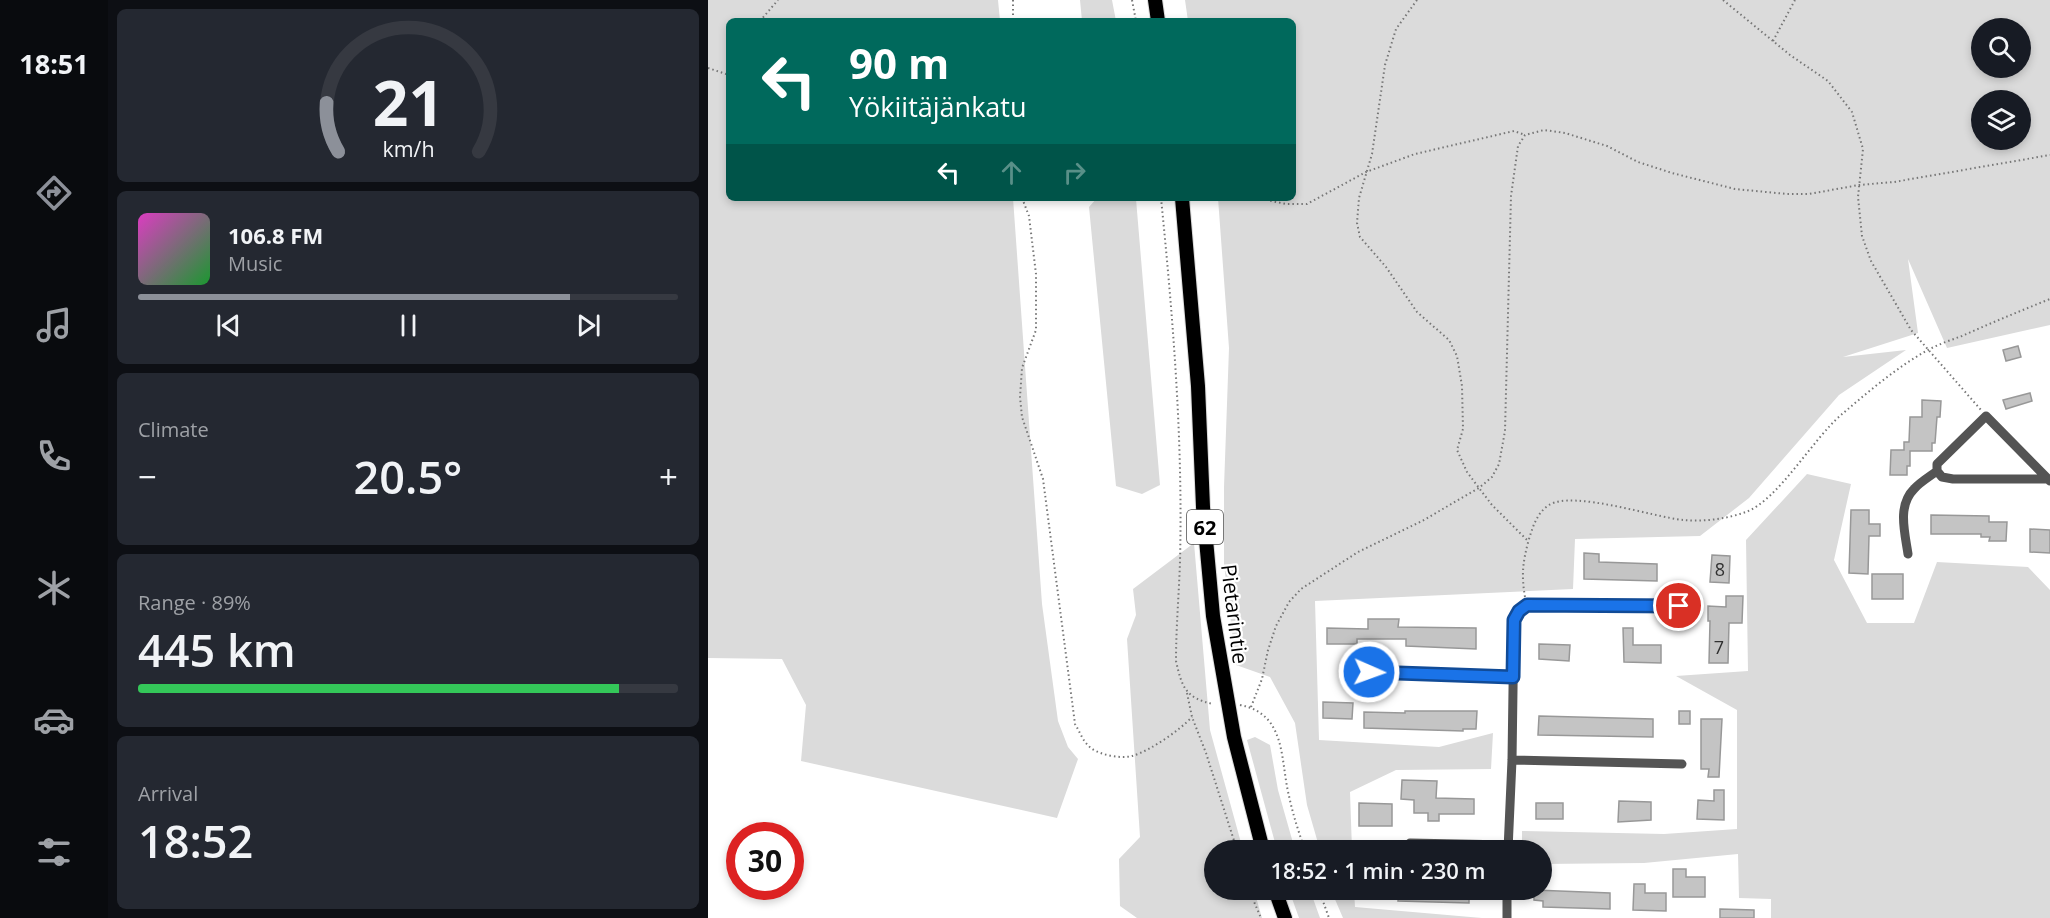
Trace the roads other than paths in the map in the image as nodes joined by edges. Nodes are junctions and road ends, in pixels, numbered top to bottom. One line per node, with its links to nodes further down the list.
1 (1155, 0): 2 (main road)
2 (1158, 18)
3 (1182, 201): 12 (main road, Pietarintie / 62)
4 (1937, 471): 5 (street); 5 (street); 6 (street)
5 (2049, 480)
6 (1908, 555)
7 (1679, 606): 9 (street)
8 (1369, 672): 9 (street)
9 (1513, 677): 10 (street)
10 (1512, 760): 11 (street); 13 (street)
11 (1682, 764)
12 (1260, 840)
13 (1508, 840)
14 (1278, 900): 16 (main road)
15 (1507, 900): 17 (street)
16 (1284, 918)
17 (1507, 918)

